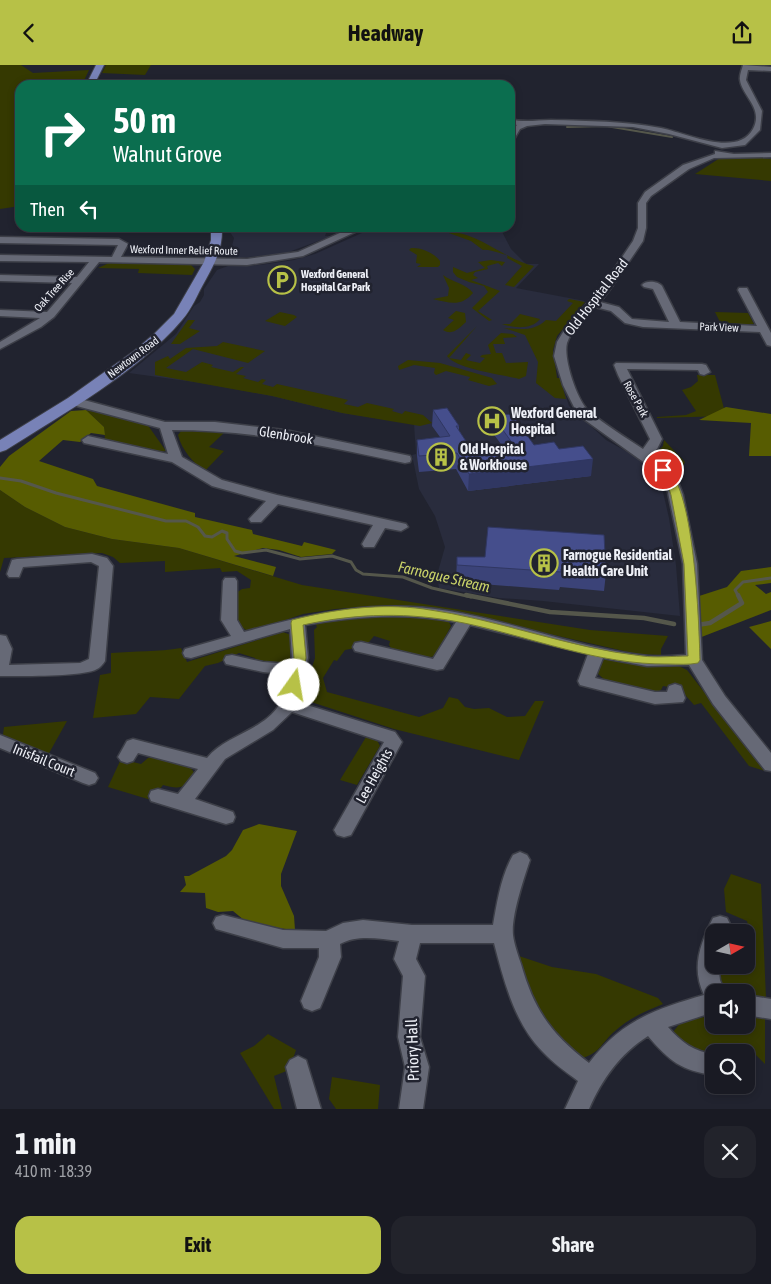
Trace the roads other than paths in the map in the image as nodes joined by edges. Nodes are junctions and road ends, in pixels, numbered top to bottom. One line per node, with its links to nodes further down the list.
1 (100, 65): 4 (main road)
2 (746, 66): 3 (street); 8 (street)
3 (771, 69)
4 (92, 80)
5 (515, 122): 6 (street)
6 (528, 122): 7 (street); 9 (street)
7 (515, 123)
8 (744, 149): 9 (street); 9 (street, Old Hospital Road); 10 (street)
9 (719, 150): 22 (street, Old Hospital Road)
10 (771, 155)
11 (217, 232): 17 (main road, Newtown Road)
12 (351, 232): 17 (street, Wexford Inner Relief Route)
13 (0, 240): 16 (street)
14 (0, 259): 15 (street, Wexford Inner Relief Route)
15 (96, 260): 16 (street, Wexford Inner Relief Route); 19 (street, Oak Tree Rise)
16 (115, 261): 17 (street, Wexford Inner Relief Route)
17 (210, 262): 30 (main road, Newtown Road)
18 (0, 278): 19 (street)
19 (81, 280): 24 (street, Oak Tree Rise)
20 (647, 285): 25 (street)
21 (743, 291): 26 (street, Park View)
22 (594, 303): 25 (street, Park View); 34 (street, Old Hospital Road)
23 (0, 313): 24 (street)
24 (50, 315): 28 (street, Oak Tree Rise)
25 (676, 325): 26 (street, Park View)
26 (763, 329): 27 (street, Park View)
27 (771, 343)
28 (0, 346)
29 (704, 372): 34 (street, Rose Park)
30 (73, 401): 31 (street, Glenbrook); 33 (main road, Newtown Road)
31 (165, 426): 35 (street); 36 (street, Glenbrook)
32 (88, 440): 35 (street)
33 (0, 447)
34 (644, 455): 52 (street, Old Hospital Road)
35 (176, 459): 37 (street)
36 (405, 459)
37 (275, 499): 38 (street); 39 (street)
38 (256, 519)
39 (380, 524): 40 (street); 41 (street)
40 (401, 527)
41 (369, 544)
42 (14, 574): 47 (street)
43 (230, 581): 46 (street)
44 (465, 619): 45 (street); 48 (street); 49 (street)
45 (297, 623): 46 (street); 53 (street)
46 (240, 638): 50 (street)
47 (0, 641)
48 (361, 647)
49 (597, 652): 52 (street); 54 (street)
50 (191, 653)
51 (232, 660): 53 (street)
52 (694, 660): 59 (street, Old Hospital Road)
53 (296, 670): 55 (street)
54 (675, 690)
55 (289, 700): 58 (street); 64 (street, Lee Heights)
56 (0, 741): 60 (street, Inisfail Court)
57 (127, 757): 58 (street)
58 (209, 765): 62 (street)
59 (771, 765)
60 (89, 778)
61 (158, 795): 62 (street)
62 (182, 802): 63 (street)
63 (226, 817)
64 (344, 830)
65 (520, 860): 68 (street)
66 (223, 923): 69 (street)
67 (412, 934): 68 (street); 69 (street); 79 (street, Priory Hall)
68 (502, 934): 77 (street)
69 (329, 940): 70 (street)
70 (312, 1001)
71 (705, 1004): 74 (street)
72 (755, 1006): 73 (street)
73 (771, 1009)
74 (651, 1023): 75 (street); 77 (street)
75 (705, 1064)
76 (298, 1067): 78 (street)
77 (591, 1079): 80 (street)
78 (309, 1109)
79 (411, 1109)
80 (577, 1109)

